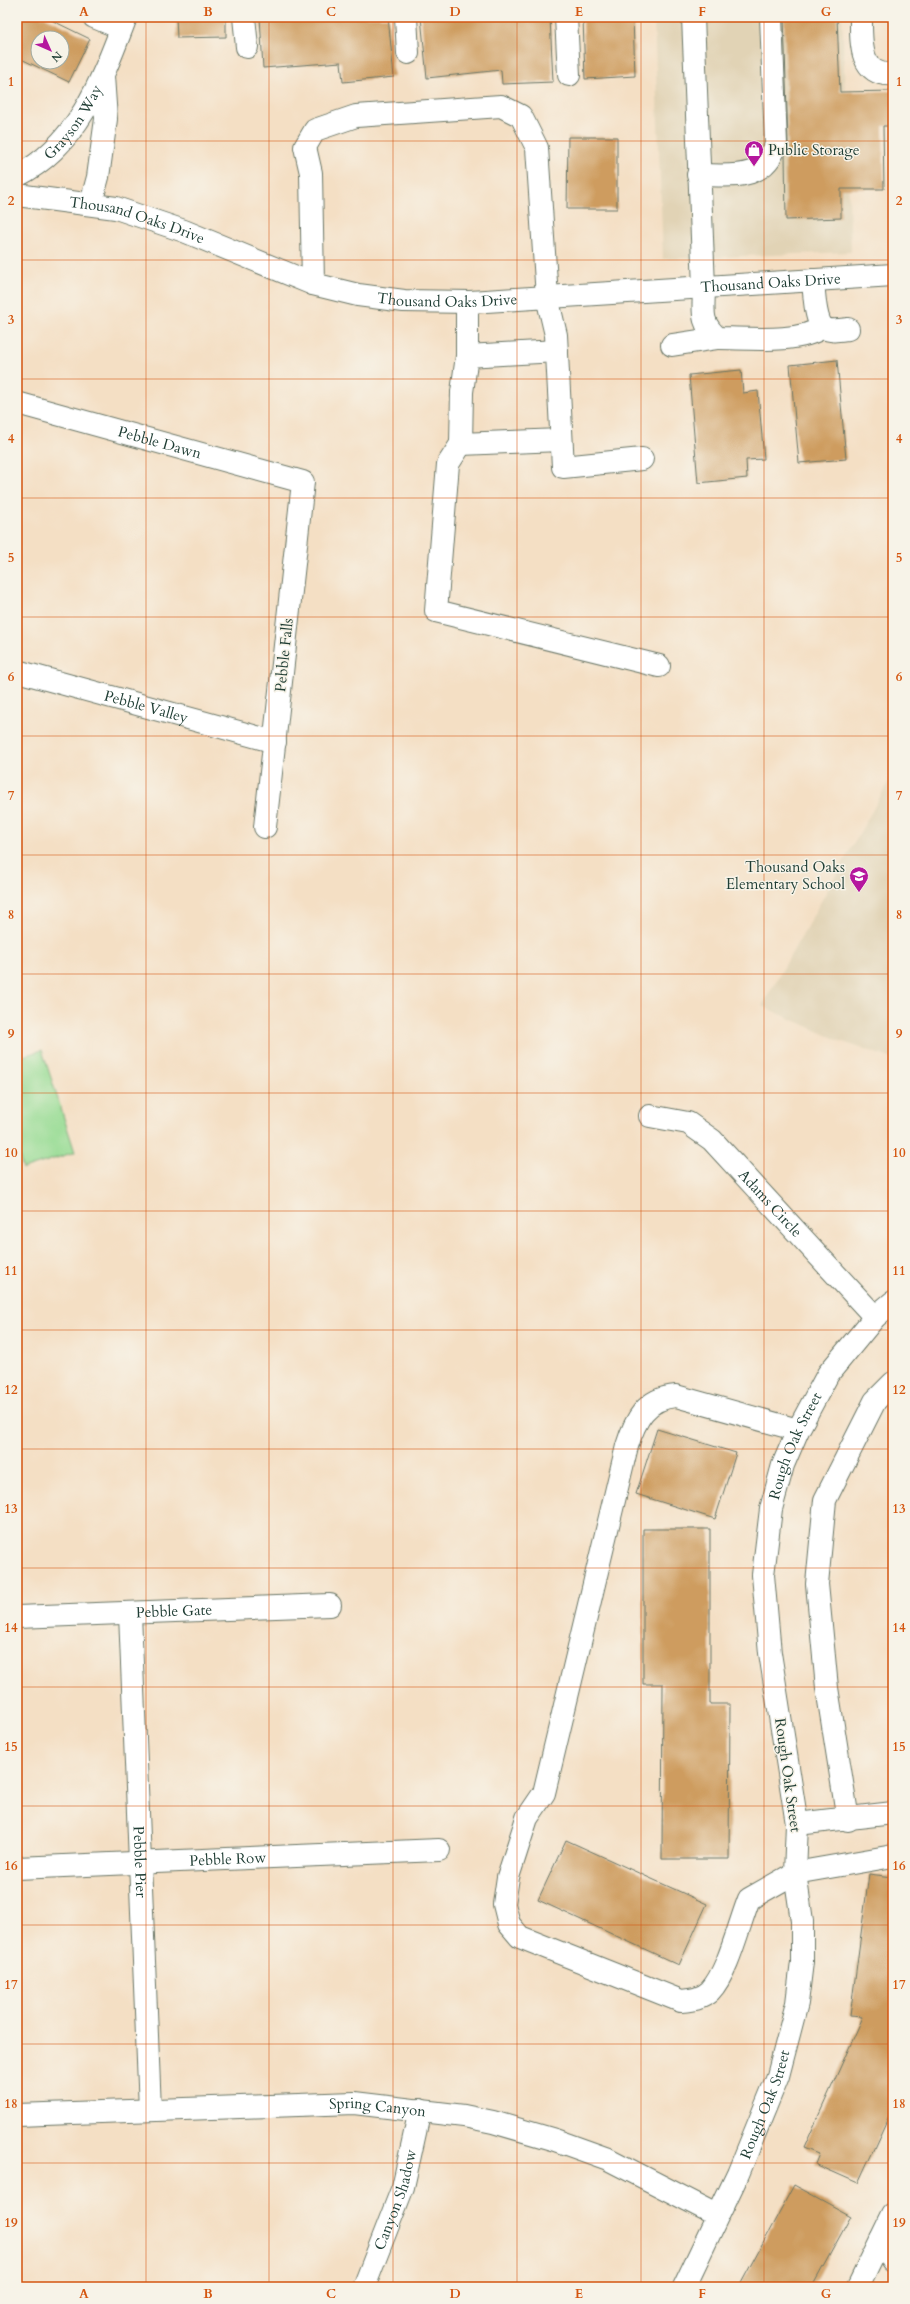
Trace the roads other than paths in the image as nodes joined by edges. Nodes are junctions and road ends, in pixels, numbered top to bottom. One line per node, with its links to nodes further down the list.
1 (94, 17): 8 (street)
2 (244, 17): 9 (street)
3 (406, 17): 10 (street)
4 (566, 17): 12 (street)
5 (693, 17): 14 (street)
6 (770, 17): 14 (street)
7 (861, 17): 11 (street)
8 (124, 23): 13 (street, Grayson Way)
9 (247, 47)
10 (408, 54)
11 (893, 74)
12 (569, 75)
13 (103, 76): 15 (street, Grayson Way); 17 (street, Grayson Way)
14 (698, 175): 21 (street)
15 (17, 176)
16 (17, 195): 17 (street, Thousand Oaks Drive)
17 (91, 203): 20 (street, Thousand Oaks Drive)
18 (893, 275): 19 (street, Thousand Oaks Drive)
19 (813, 280): 21 (street, Thousand Oaks Drive); 24 (street)
20 (313, 284): 22 (street); 23 (street, Thousand Oaks Drive)
21 (704, 287): 22 (street, Thousand Oaks Drive); 26 (street)
22 (547, 297): 23 (street, Thousand Oaks Drive); 28 (street)
23 (467, 302): 29 (street)
24 (823, 328): 25 (street); 26 (street)
25 (848, 329)
26 (718, 338): 27 (street)
27 (672, 346)
28 (557, 351): 29 (street); 31 (street)
29 (467, 356): 32 (street)
30 (17, 403): 34 (street, Pebble Dawn)
31 (561, 440): 32 (street); 33 (street)
32 (461, 444): 35 (street)
33 (642, 459)
34 (303, 482): 37 (street, Pebble Falls)
35 (659, 666)
36 (17, 671): 37 (street, Pebble Valley)
37 (275, 742): 38 (street, Pebble Falls)
38 (265, 827)
39 (650, 1116): 41 (street, Adams Circle)
40 (893, 1302): 41 (street, Rough Oak Street)
41 (875, 1317): 43 (street, Rough Oak Street)
42 (893, 1383): 48 (street)
43 (798, 1430): 49 (street, Rough Oak Street); 54 (street)
44 (330, 1605): 45 (street, Pebble Gate)
45 (130, 1614): 46 (street, Pebble Gate); 52 (street, Pebble Pier)
46 (17, 1618)
47 (893, 1813): 48 (street)
48 (841, 1821): 49 (street)
49 (797, 1824): 54 (street, Rough Oak Street)
50 (439, 1850): 52 (street, Pebble Row)
51 (893, 1856): 54 (street)
52 (140, 1863): 53 (street, Pebble Row); 55 (street, Pebble Pier)
53 (17, 1868)
54 (795, 1872): 58 (street, Rough Oak Street)
55 (150, 2110): 56 (street, Spring Canyon); 57 (street, Spring Canyon)
56 (420, 2110): 58 (street, Spring Canyon); 62 (street, Canyon Shadow)
57 (17, 2115)
58 (717, 2215): 63 (street, Rough Oak Street)
59 (893, 2215): 60 (street)
60 (881, 2240): 61 (street); 64 (street)
61 (893, 2261)
62 (364, 2287)
63 (684, 2287)
64 (858, 2287)

